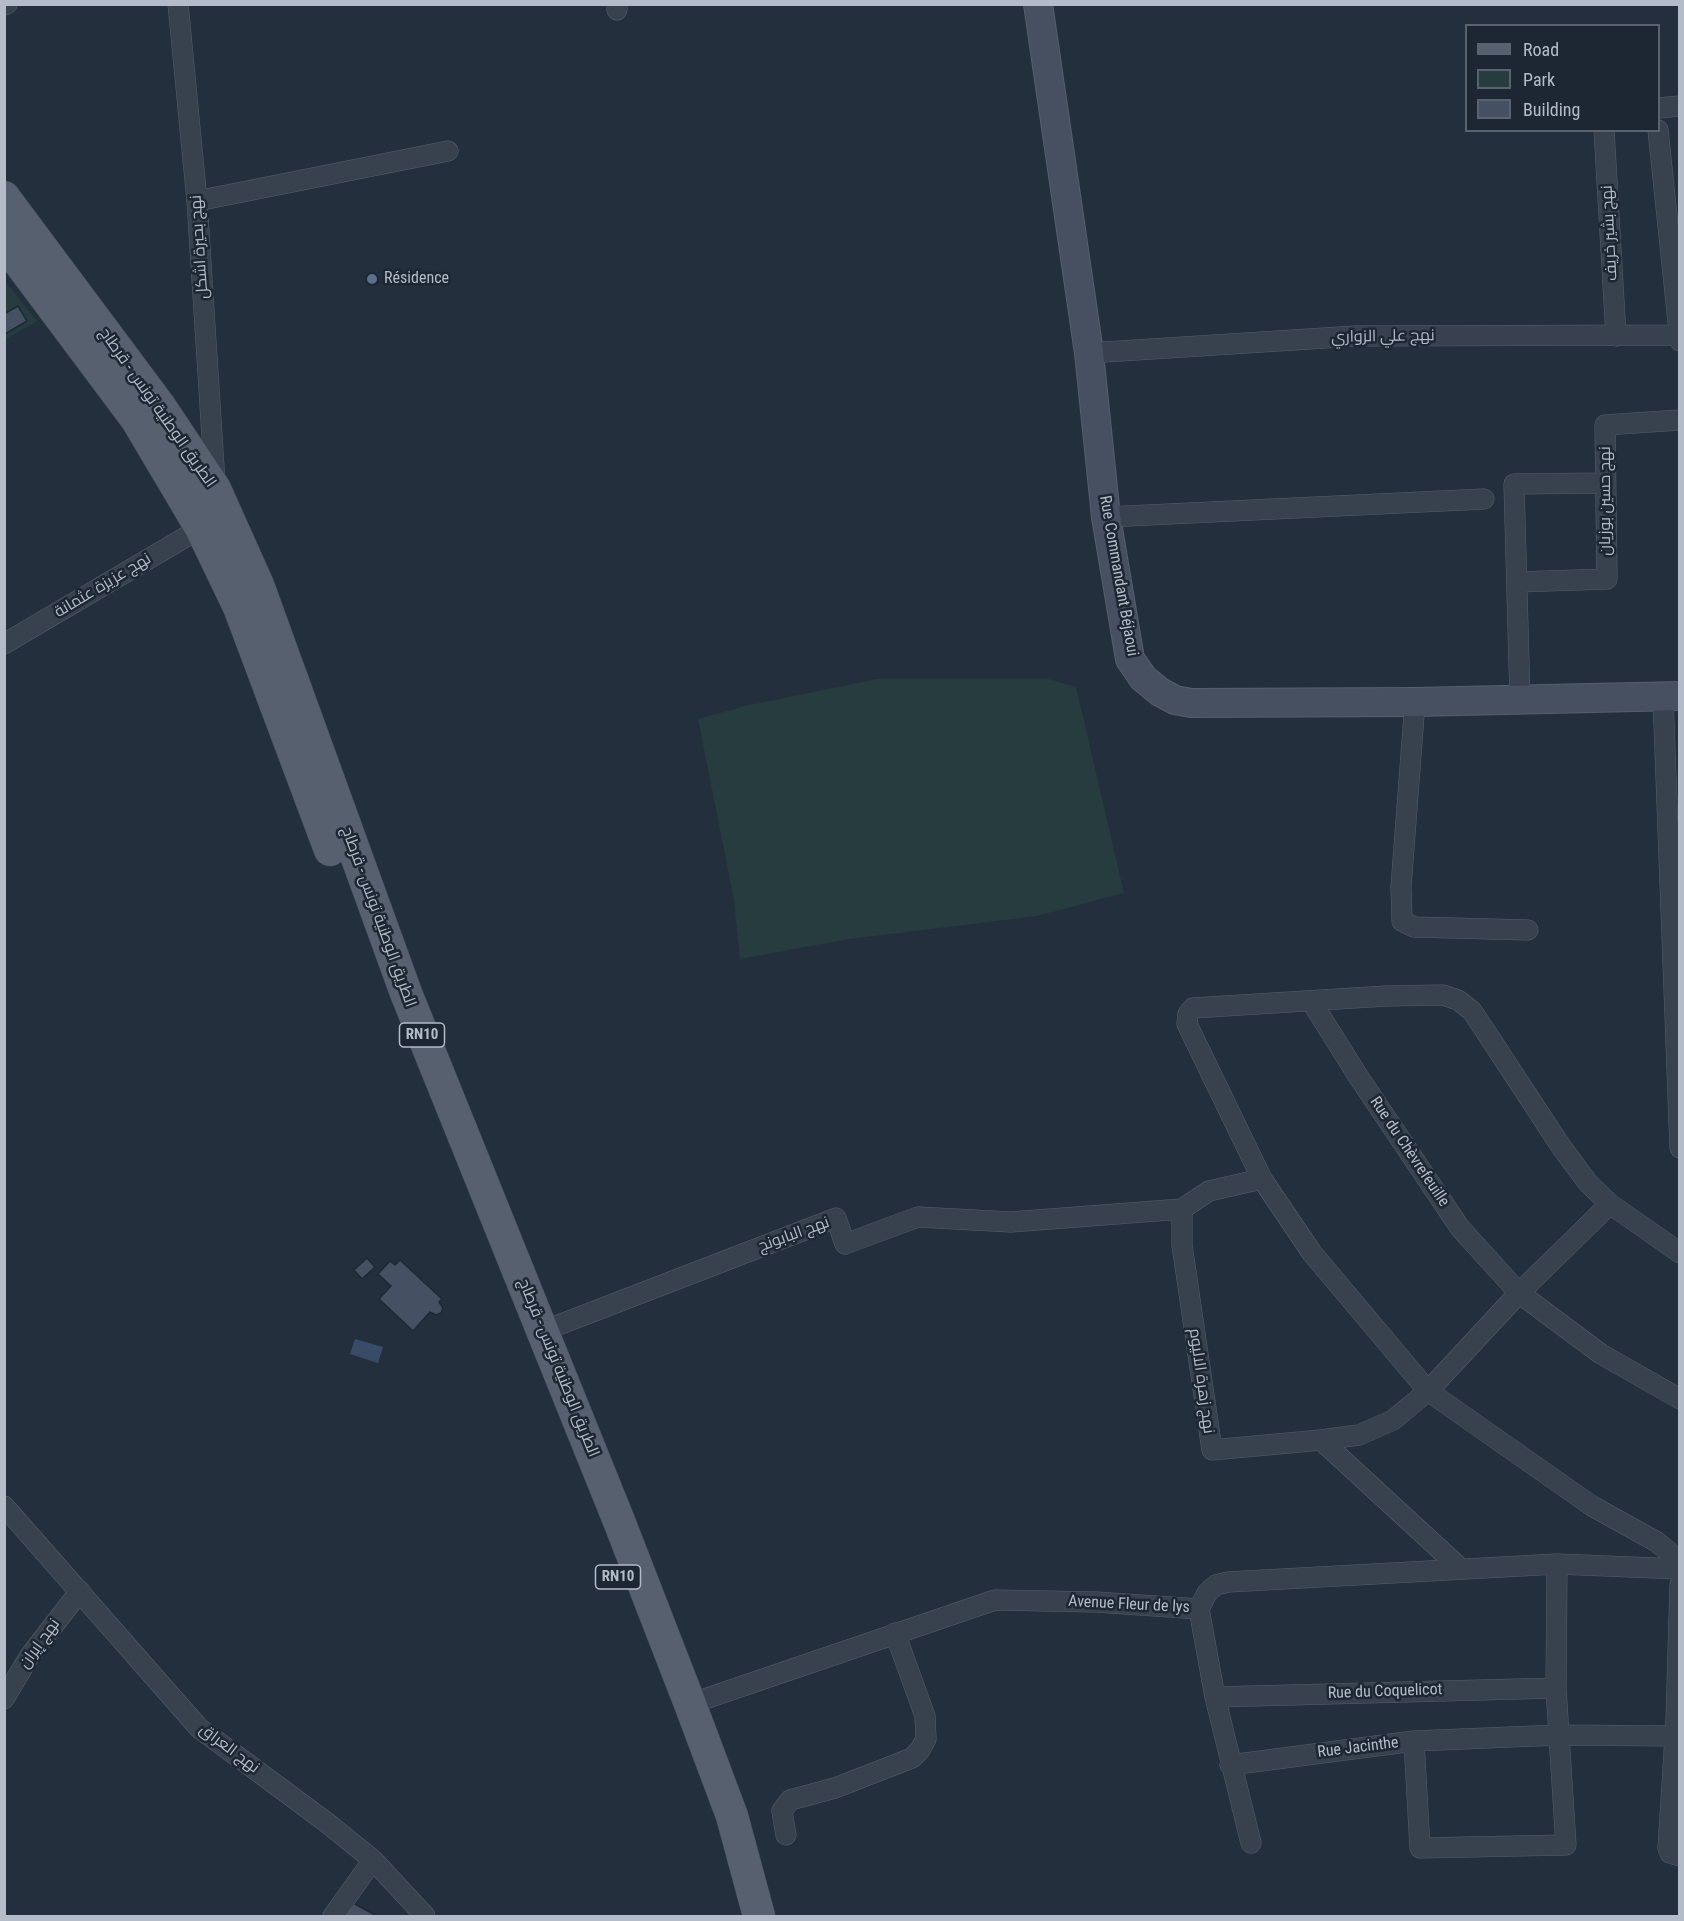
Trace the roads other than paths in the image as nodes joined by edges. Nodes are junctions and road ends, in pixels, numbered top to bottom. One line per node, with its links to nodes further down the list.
1 (178, 4): 9 (street, نهج بحيرة اشكل)
2 (1038, 4): 13 (street, Rue Commandant Béjaoui)
3 (1680, 106): 4 (street)
4 (1660, 108)
5 (1604, 132): 11 (street, نهج بشير خريف)
6 (1658, 132): 12 (street)
7 (448, 151): 9 (street)
8 (4, 197): 16 (main road, الطريق الوطنية تونس - قرطاج / RN10)
9 (197, 201): 16 (street, نهج بحيرة اشكل)
10 (4, 242): 19 (main road, الطريق الوطنية تونس - قرطاج / RN10)
11 (1616, 336): 12 (street, نهج علي الزواري); 13 (street, نهج علي الزواري)
12 (1679, 338)
13 (1089, 352): 18 (street, Rue Commandant Béjaoui)
14 (1680, 420): 15 (street, نهج حسين بوزيان)
15 (1605, 483): 20 (street, نهج حسين بوزيان); 20 (street)
16 (215, 489): 19 (street); 33 (main road, الطريق الوطنية تونس - قرطاج / RN10)
17 (1484, 499): 18 (street)
18 (1106, 517): 24 (street, Rue Commandant Béjaoui)
19 (201, 528): 21 (street, نهج عزيزة عثمانة); 59 (main road, الطريق الوطنية تونس - قرطاج / RN10)
20 (1516, 582): 23 (street)
21 (4, 644)
22 (1671, 696): 23 (street, Rue Commandant Béjaoui); 27 (street)
23 (1520, 700): 24 (street, Rue Commandant Béjaoui)
24 (1415, 702): 25 (street)
25 (1528, 930)
26 (1311, 1001): 28 (street); 29 (street); 32 (street, Rue du Chèvrefeuille)
27 (1680, 1148)
28 (1262, 1179): 30 (street); 34 (street)
29 (1610, 1204): 31 (street); 32 (street)
30 (1182, 1209): 33 (street, نهج البابونج); 36 (street, نهج زهرة الاليوم)
31 (1680, 1253)
32 (1520, 1293): 34 (street); 35 (street, Rue du Chèvrefeuille)
33 (543, 1331): 48 (main road, الطريق الوطنية تونس - قرطاج / RN10)
34 (1428, 1391): 36 (street); 40 (street)
35 (1680, 1399)
36 (1321, 1440): 39 (street)
37 (4, 1506): 42 (street, نهج العراق)
38 (1557, 1564): 39 (street, Avenue Fleur de lys); 40 (street, Avenue Fleur de lys); 45 (street)
39 (1459, 1568): 43 (street, Avenue Fleur de lys)
40 (1680, 1568)
41 (1680, 1585): 49 (street)
42 (80, 1591): 47 (street, نهج إيران); 56 (street, نهج العراق)
43 (1199, 1610): 44 (street, Avenue Fleur de lys); 46 (street)
44 (895, 1634): 48 (street, Avenue Fleur de lys); 53 (street)
45 (1556, 1688): 46 (street, Rue du Coquelicot); 50 (street)
46 (1215, 1697): 52 (street)
47 (4, 1700)
48 (690, 1704): 60 (main road, الطريق الوطنية تونس - قرطاج / RN10)
49 (1677, 1726): 50 (street); 55 (street)
50 (1559, 1735): 51 (street); 51 (street, Rue Jacinthe)
51 (1414, 1741): 52 (street, Rue Jacinthe)
52 (1230, 1765): 54 (street)
53 (786, 1835)
54 (1251, 1843)
55 (1680, 1856)
56 (373, 1860): 57 (street); 58 (street, نهج العراق)
57 (333, 1917)
58 (425, 1917)
59 (738, 1917)
60 (759, 1917)

